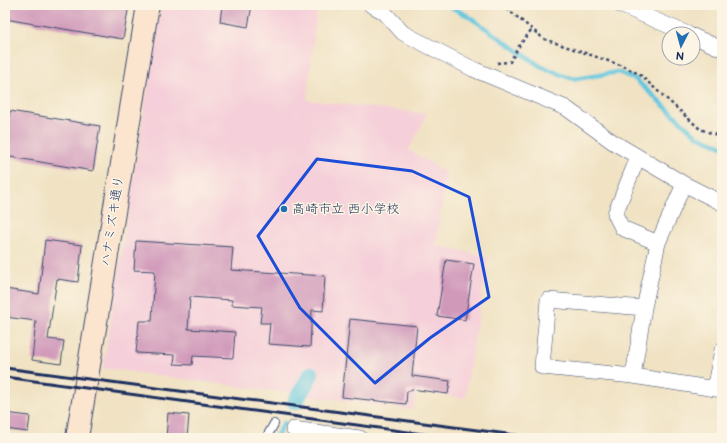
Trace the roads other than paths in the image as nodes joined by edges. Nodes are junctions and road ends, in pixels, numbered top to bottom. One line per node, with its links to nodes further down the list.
1 (148, 5): 17 (street, ハナミズキ通り)
2 (371, 5): 7 (street)
3 (620, 5): 4 (street)
4 (669, 26)
5 (701, 40): 6 (street)
6 (722, 49)
7 (638, 157): 8 (street); 10 (street)
8 (684, 184): 9 (street); 10 (street)
9 (722, 203)
10 (658, 243): 11 (street)
11 (644, 308): 13 (street); 13 (street)
12 (722, 350): 14 (street)
13 (633, 376): 14 (street)
14 (718, 390)
15 (274, 424): 18 (lane)
16 (293, 429): 19 (street)
17 (77, 438)
18 (266, 438)
19 (360, 438)

